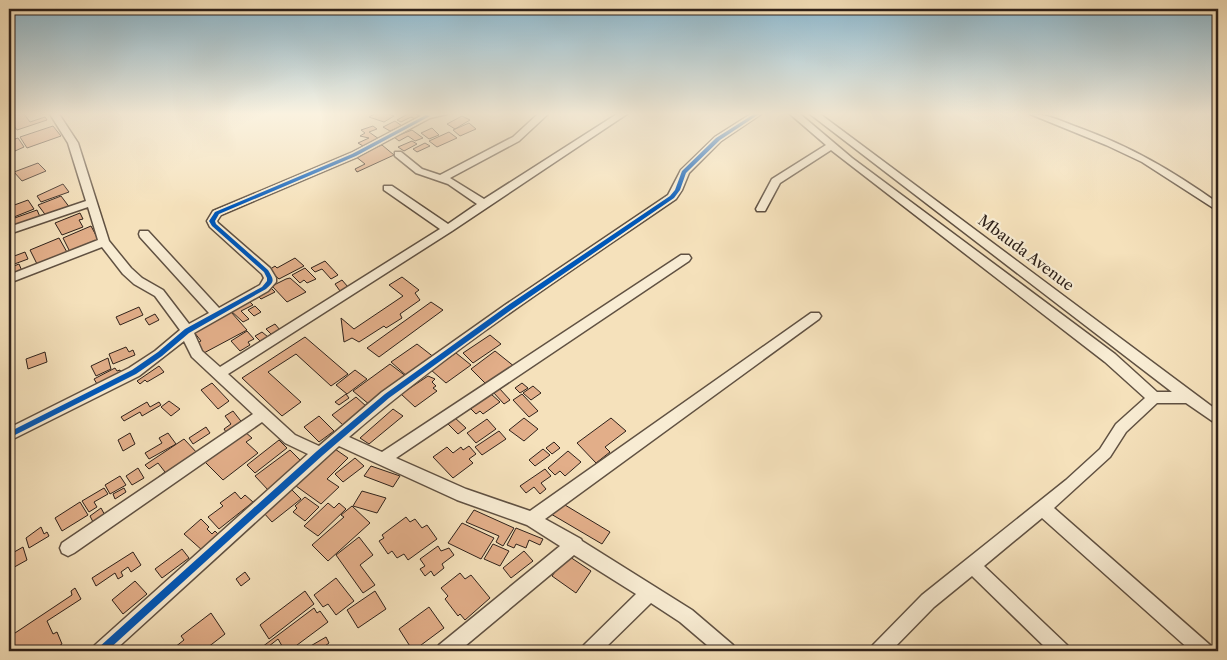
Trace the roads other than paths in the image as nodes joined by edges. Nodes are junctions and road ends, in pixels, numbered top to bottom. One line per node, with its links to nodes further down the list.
1 (72, 145): 12 (street)
2 (372, 145): 22 (street)
3 (507, 145): 10 (street)
4 (575, 145): 13 (street)
5 (712, 145): 31 (street)
6 (833, 145): 15 (street); 27 (street)
7 (855, 145): 26 (street, Mbauda Avenue)
8 (1114, 145): 14 (street)
9 (398, 154): 10 (street)
10 (442, 178): 13 (street)
11 (388, 188): 16 (street)
12 (92, 202): 17 (street); 19 (street)
13 (484, 204): 16 (street)
14 (1218, 208)
15 (761, 209)
16 (448, 229): 25 (street)
17 (9, 231)
18 (144, 234): 22 (street)
19 (104, 242): 21 (street); 24 (street)
20 (685, 258): 33 (street)
21 (9, 279)
22 (218, 315): 24 (street)
23 (815, 316): 35 (street)
24 (187, 330): 25 (street); 30 (street)
25 (220, 373): 28 (street)
26 (1191, 397): 27 (street); 29 (street, Mbauda Avenue)
27 (1154, 398): 34 (street)
28 (263, 414): 32 (street); 37 (street)
29 (1218, 419)
30 (9, 435)
31 (338, 438): 32 (street); 33 (street)
32 (320, 453): 40 (street)
33 (382, 459): 35 (street)
34 (1042, 508): 38 (street); 46 (street)
35 (532, 519): 36 (street)
36 (575, 544): 39 (street); 41 (street)
37 (68, 548)
38 (972, 565): 44 (street); 45 (street)
39 (650, 592): 42 (street); 43 (street)
40 (101, 651)
41 (445, 651)
42 (590, 651)
43 (727, 651)
44 (879, 651)
45 (1061, 651)
46 (1204, 651)

